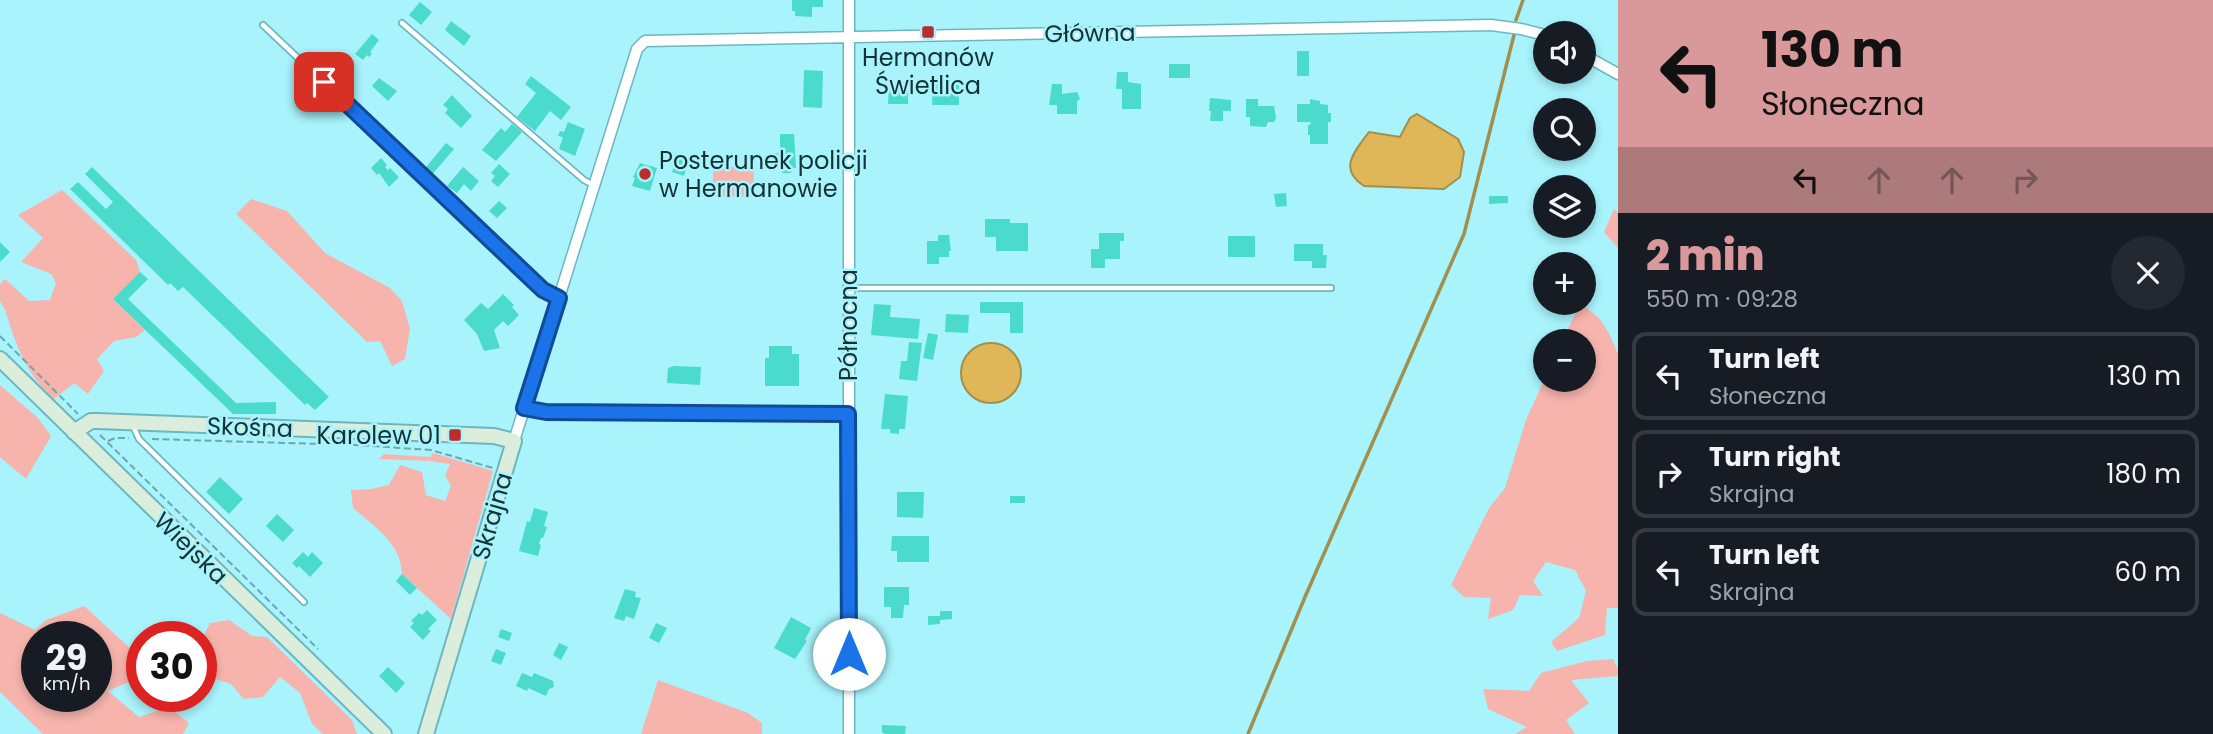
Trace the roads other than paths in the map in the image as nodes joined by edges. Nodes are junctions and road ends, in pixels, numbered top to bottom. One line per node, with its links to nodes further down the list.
1 (849, 0): 5 (street, Północna)
2 (402, 23): 9 (lane)
3 (263, 25): 12 (lane)
4 (1533, 32): 5 (street, Główna)
5 (848, 38): 6 (street, Główna); 10 (street, Północna)
6 (637, 49): 9 (street, Skrajna)
7 (1596, 62): 8 (street)
8 (1618, 74)
9 (595, 185): 12 (street, Skrajna)
10 (848, 288): 11 (lane); 15 (street, Północna)
11 (1331, 288)
12 (559, 298): 14 (street, Skrajna)
13 (0, 359): 17 (street, Wiejska)
14 (524, 408): 15 (street); 18 (street, Skrajna)
15 (848, 414): 22 (street, Północna)
16 (131, 422): 17 (street, Skośna); 18 (street, Skośna); 19 (lane)
17 (74, 432): 20 (street, Wiejska)
18 (514, 441): 21 (street, Skrajna)
19 (304, 602)
20 (384, 734)
21 (426, 734)
22 (849, 734)

